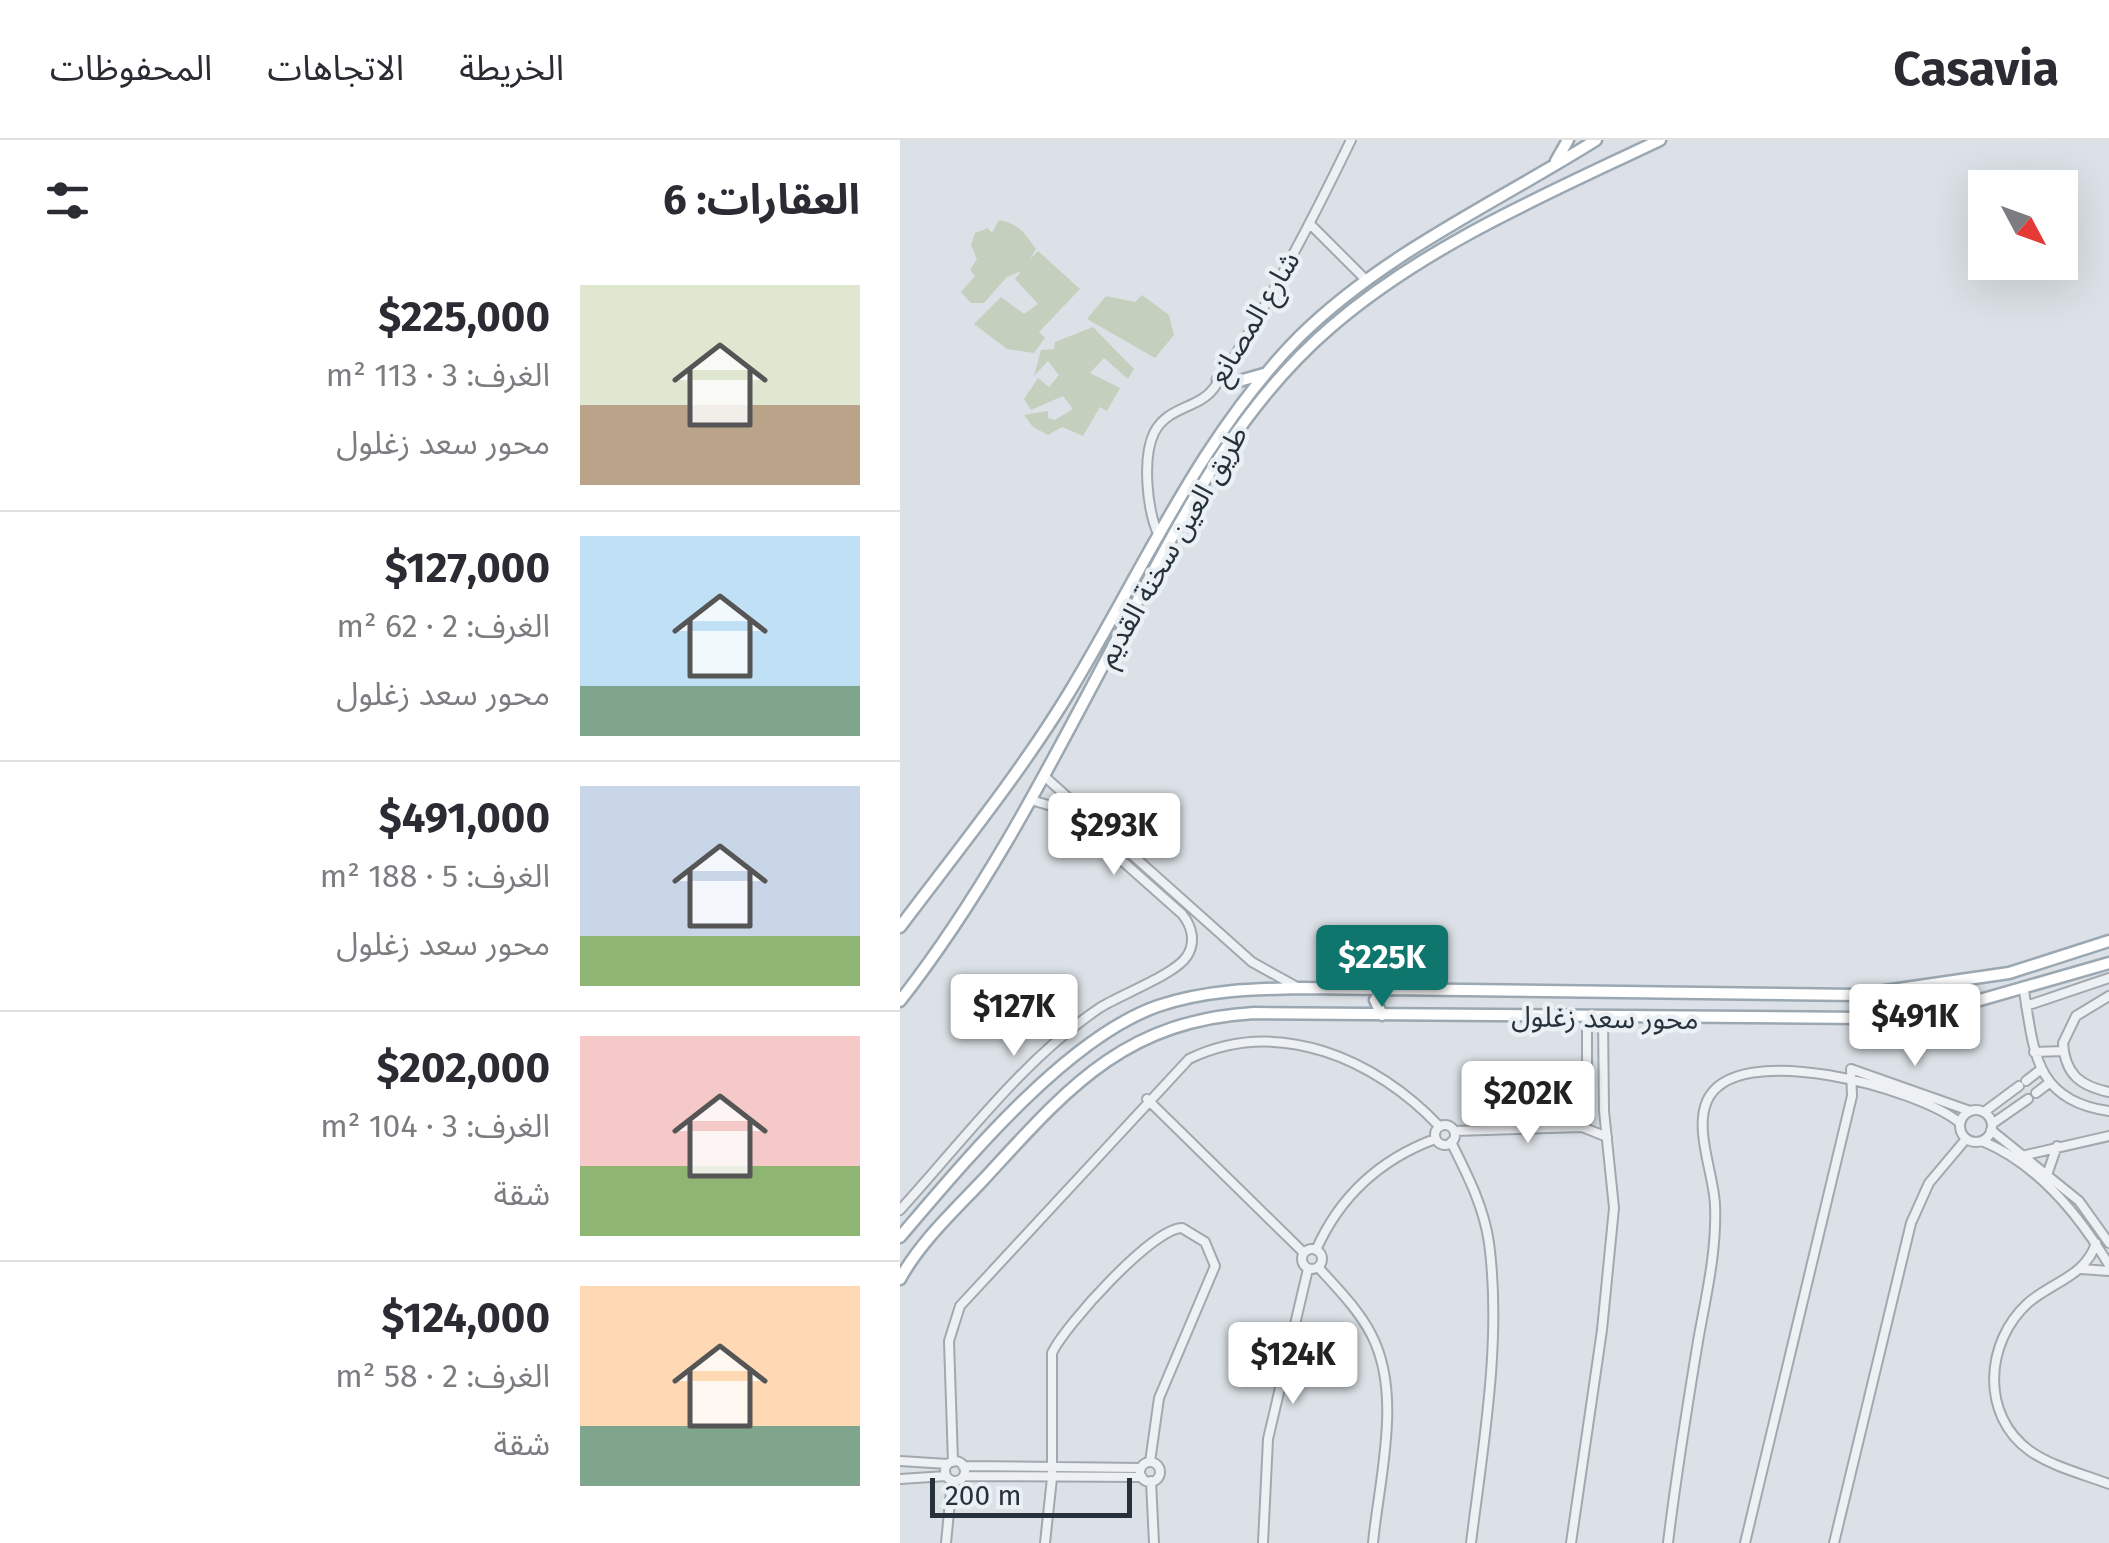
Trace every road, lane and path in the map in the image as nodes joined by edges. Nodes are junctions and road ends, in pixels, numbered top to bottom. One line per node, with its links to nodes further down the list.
1 (1350, 140): 6 (street, شارع المصانع)
2 (1568, 140): 5 (main road)
3 (1596, 140): 5 (main road, طريق العين سخنة القديم)
4 (1660, 140): 11 (main road, طريق العين سخنة القديم)
5 (1550, 169): 7 (main road, طريق العين سخنة القديم)
6 (1311, 225): 7 (street); 9 (street, شارع المصانع)
7 (1366, 280): 8 (main road, طريق العين سخنة القديم)
8 (1266, 374): 9 (main road); 10 (main road, طريق العين سخنة القديم)
9 (1218, 380): 10 (street, شارع المصانع)
10 (1159, 536): 13 (main road, طريق العين سخنة القديم)
11 (1044, 776): 12 (main road, طريق العين سخنة القديم); 17 (street)
12 (1031, 800): 22 (main road, طريق العين سخنة القديم); 60 (street)
13 (900, 927)
14 (2109, 941): 18 (main road, محور سعد زغلول)
15 (2109, 963): 20 (main road, محور سعد زغلول)
16 (2109, 978): 23 (street)
17 (1302, 988): 19 (main road, محور سعد زغلول); 61 (main road, محور سعد زغلول)
18 (1382, 990): 19 (main road, محور سعد زغلول); 25 (main road)
19 (1359, 991): 24 (main road)
20 (2024, 991): 23 (street); 27 (main road, محور سعد زغلول)
21 (2109, 996): 28 (street)
22 (901, 1000)
23 (2026, 1006): 29 (street)
24 (1352, 1014): 25 (main road, محور سعد زغلول); 69 (main road, محور سعد زغلول)
25 (1382, 1015): 26 (main road, محور سعد زغلول)
26 (1587, 1018): 27 (main road, محور سعد زغلول); 42 (street)
27 (1602, 1018): 39 (street)
28 (2064, 1051): 29 (street); 34 (street)
29 (2034, 1052): 30 (street)
30 (2040, 1070): 32 (street); 43 (street)
31 (1850, 1078): 33 (street); 36 (street); 40 (street); 85 (street)
32 (2049, 1083): 35 (street); 41 (street)
33 (1874, 1084): 36 (street); 44 (street)
34 (2109, 1092)
35 (2036, 1093)
36 (1852, 1096): 86 (street)
37 (1147, 1099): 45 (street); 65 (street); 71 (street)
38 (2028, 1100): 46 (street)
39 (1604, 1111): 42 (street); 50 (street)
40 (1970, 1111): 43 (street); 44 (street)
41 (2109, 1111)
42 (1588, 1112): 47 (street)
43 (1984, 1112): 46 (street)
44 (1960, 1123): 52 (street)
45 (1439, 1126): 48 (street); 51 (street)
46 (1992, 1127): 53 (street); 56 (street)
47 (1574, 1128): 48 (street); 50 (street)
48 (1454, 1131): 54 (street)
49 (2109, 1136): 55 (street)
50 (1607, 1137): 84 (street)
51 (1435, 1139): 54 (street); 64 (street)
52 (1966, 1139): 53 (street); 87 (street)
53 (1982, 1141): 59 (street)
54 (1451, 1142): 83 (street)
55 (2056, 1146): 56 (street); 57 (street)
56 (2026, 1155): 57 (street)
57 (2048, 1172): 58 (street)
58 (2066, 1188): 59 (street); 62 (street)
59 (2058, 1196): 63 (street)
60 (900, 1210)
61 (900, 1237)
62 (2109, 1243)
63 (2096, 1244): 67 (street); 68 (street)
64 (1316, 1250): 65 (street); 66 (street)
65 (1304, 1252): 66 (street)
66 (1313, 1268): 81 (street); 82 (street)
67 (2109, 1268): 68 (street)
68 (2081, 1269): 77 (street)
69 (900, 1279)
70 (900, 1461): 71 (street)
71 (950, 1463): 72 (street); 76 (street)
72 (963, 1471): 73 (street); 76 (street)
73 (1052, 1472): 74 (street); 74 (street); 79 (street)
74 (1146, 1472): 80 (street)
75 (900, 1479): 76 (street)
76 (949, 1479): 78 (street)
77 (2109, 1484)
78 (946, 1543)
79 (1045, 1543)
80 (1154, 1543)
81 (1263, 1543)
82 (1374, 1543)
83 (1471, 1543)
84 (1570, 1543)
85 (1668, 1543)
86 (1745, 1543)
87 (1834, 1543)

